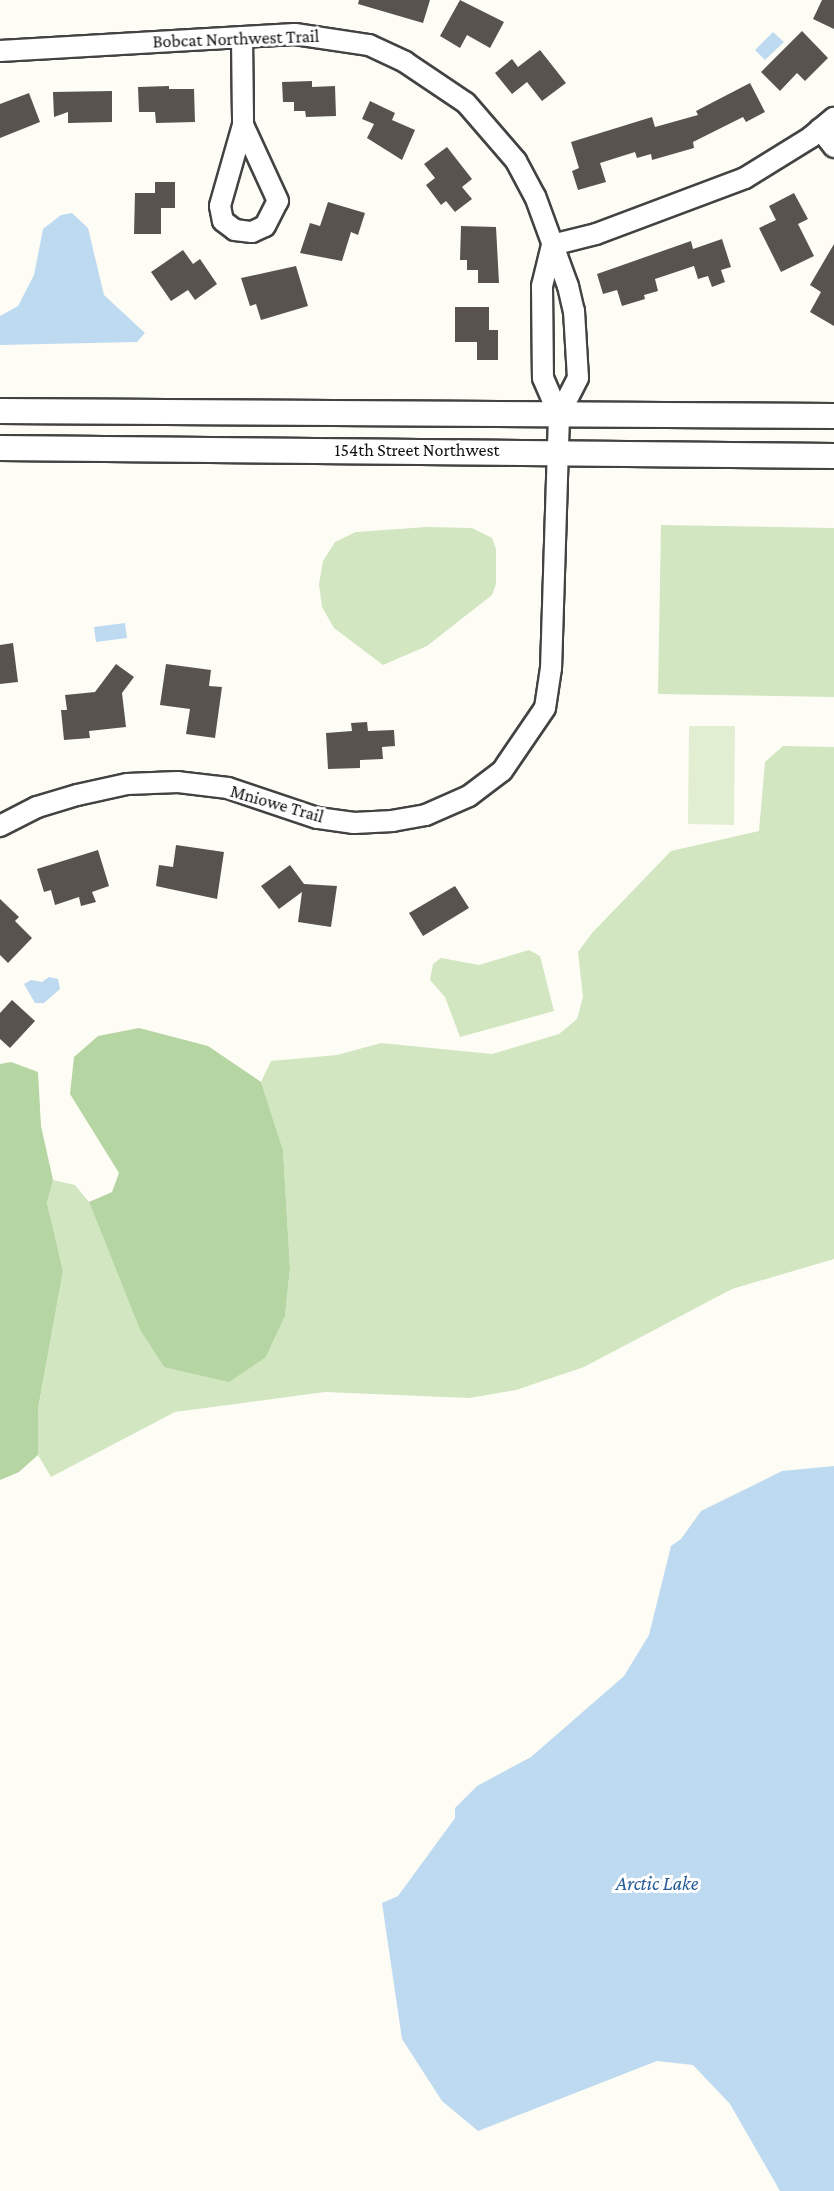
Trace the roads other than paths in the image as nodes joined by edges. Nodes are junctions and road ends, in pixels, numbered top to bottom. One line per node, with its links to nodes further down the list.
1 (243, 37): 2 (street, Bobcat Northwest Trail); 4 (street); 6 (street, Bobcat Northwest Trail)
2 (0, 51)
3 (827, 124): 5 (street); 6 (street)
4 (243, 126): 4 (street)
5 (834, 147)
6 (552, 245): 8 (street, Bobcat Northwest Trail); 8 (street, Bobcat Northwest Trail)
7 (0, 411): 8 (street, 154th Street Northwest)
8 (559, 415): 9 (street, 154th Street Northwest); 11 (street, Bobcat Northwest Trail)
9 (834, 416)
10 (0, 448): 11 (street, 154th Street Northwest)
11 (558, 451): 12 (street, 154th Street Northwest); 13 (street, Mniowe Trail)
12 (834, 456)
13 (0, 826)

